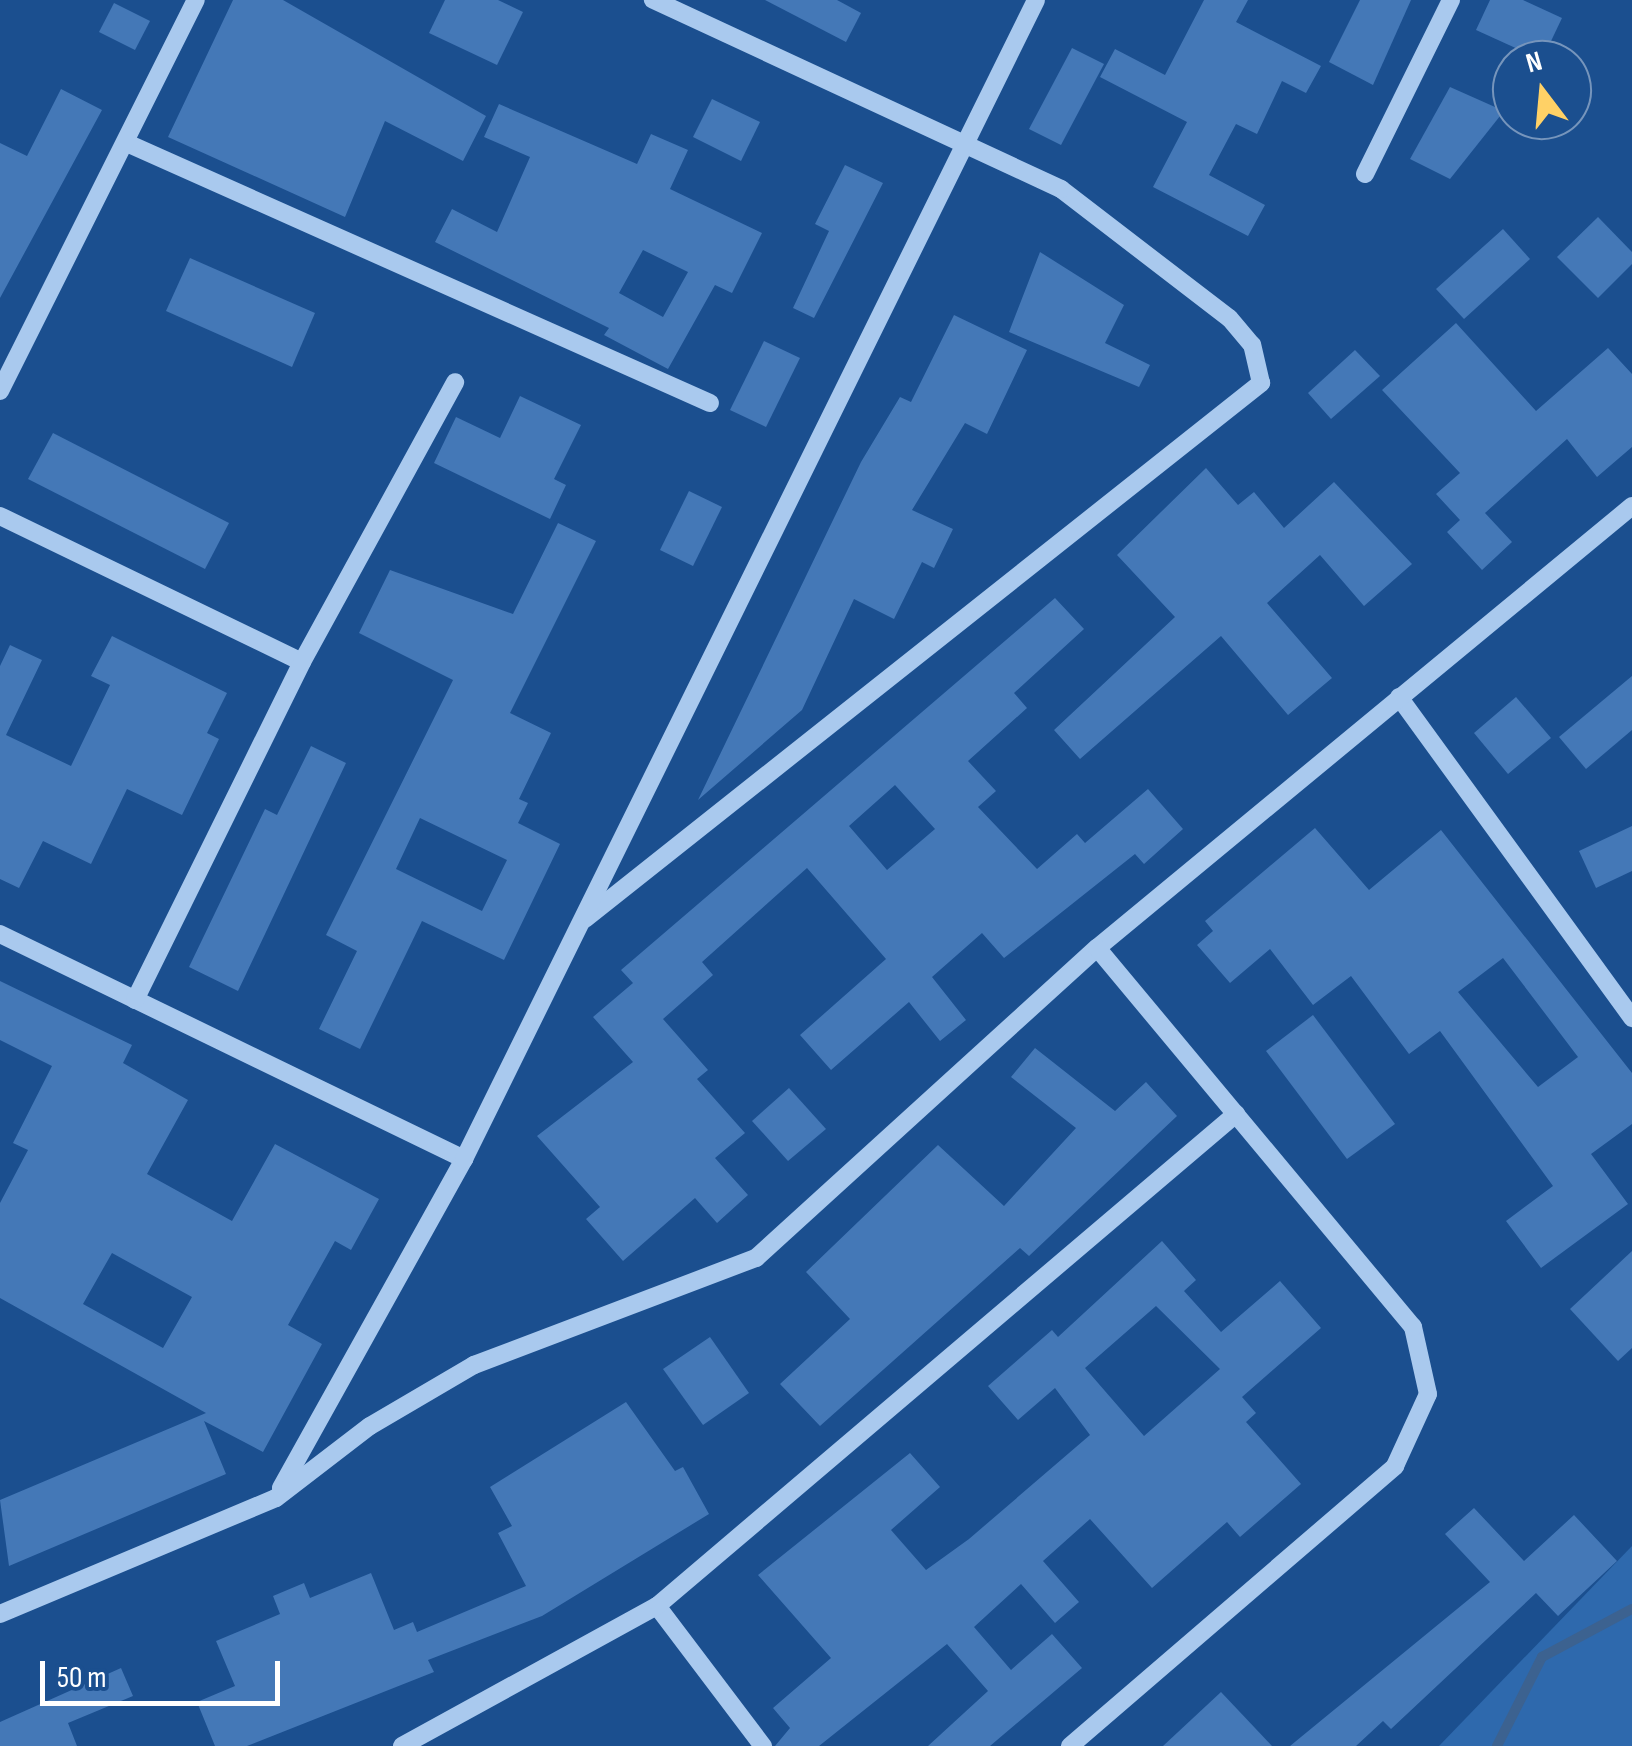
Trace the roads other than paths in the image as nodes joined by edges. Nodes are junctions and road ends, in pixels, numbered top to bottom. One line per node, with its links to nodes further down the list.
1 (196, 0): 5 (street)
2 (653, 0): 6 (street)
3 (1036, 0): 6 (street)
4 (1451, 0): 7 (street)
5 (129, 144): 9 (street); 10 (street)
6 (962, 150): 15 (street); 15 (street)
7 (1365, 174)
8 (455, 382): 13 (street)
9 (0, 391)
10 (710, 404)
11 (1632, 506): 14 (street)
12 (0, 516): 13 (street)
13 (302, 662): 18 (street)
14 (1399, 698): 17 (street); 19 (street)
15 (581, 922): 21 (street)
16 (0, 934): 18 (street)
17 (1097, 948): 20 (street); 22 (street)
18 (135, 1000): 21 (street)
19 (1632, 1018)
20 (1236, 1114): 23 (street); 27 (street)
21 (464, 1160): 22 (street)
22 (276, 1498): 24 (street)
23 (657, 1606): 25 (street); 26 (street)
24 (0, 1614)
25 (402, 1746)
26 (763, 1746)
27 (1070, 1746)

